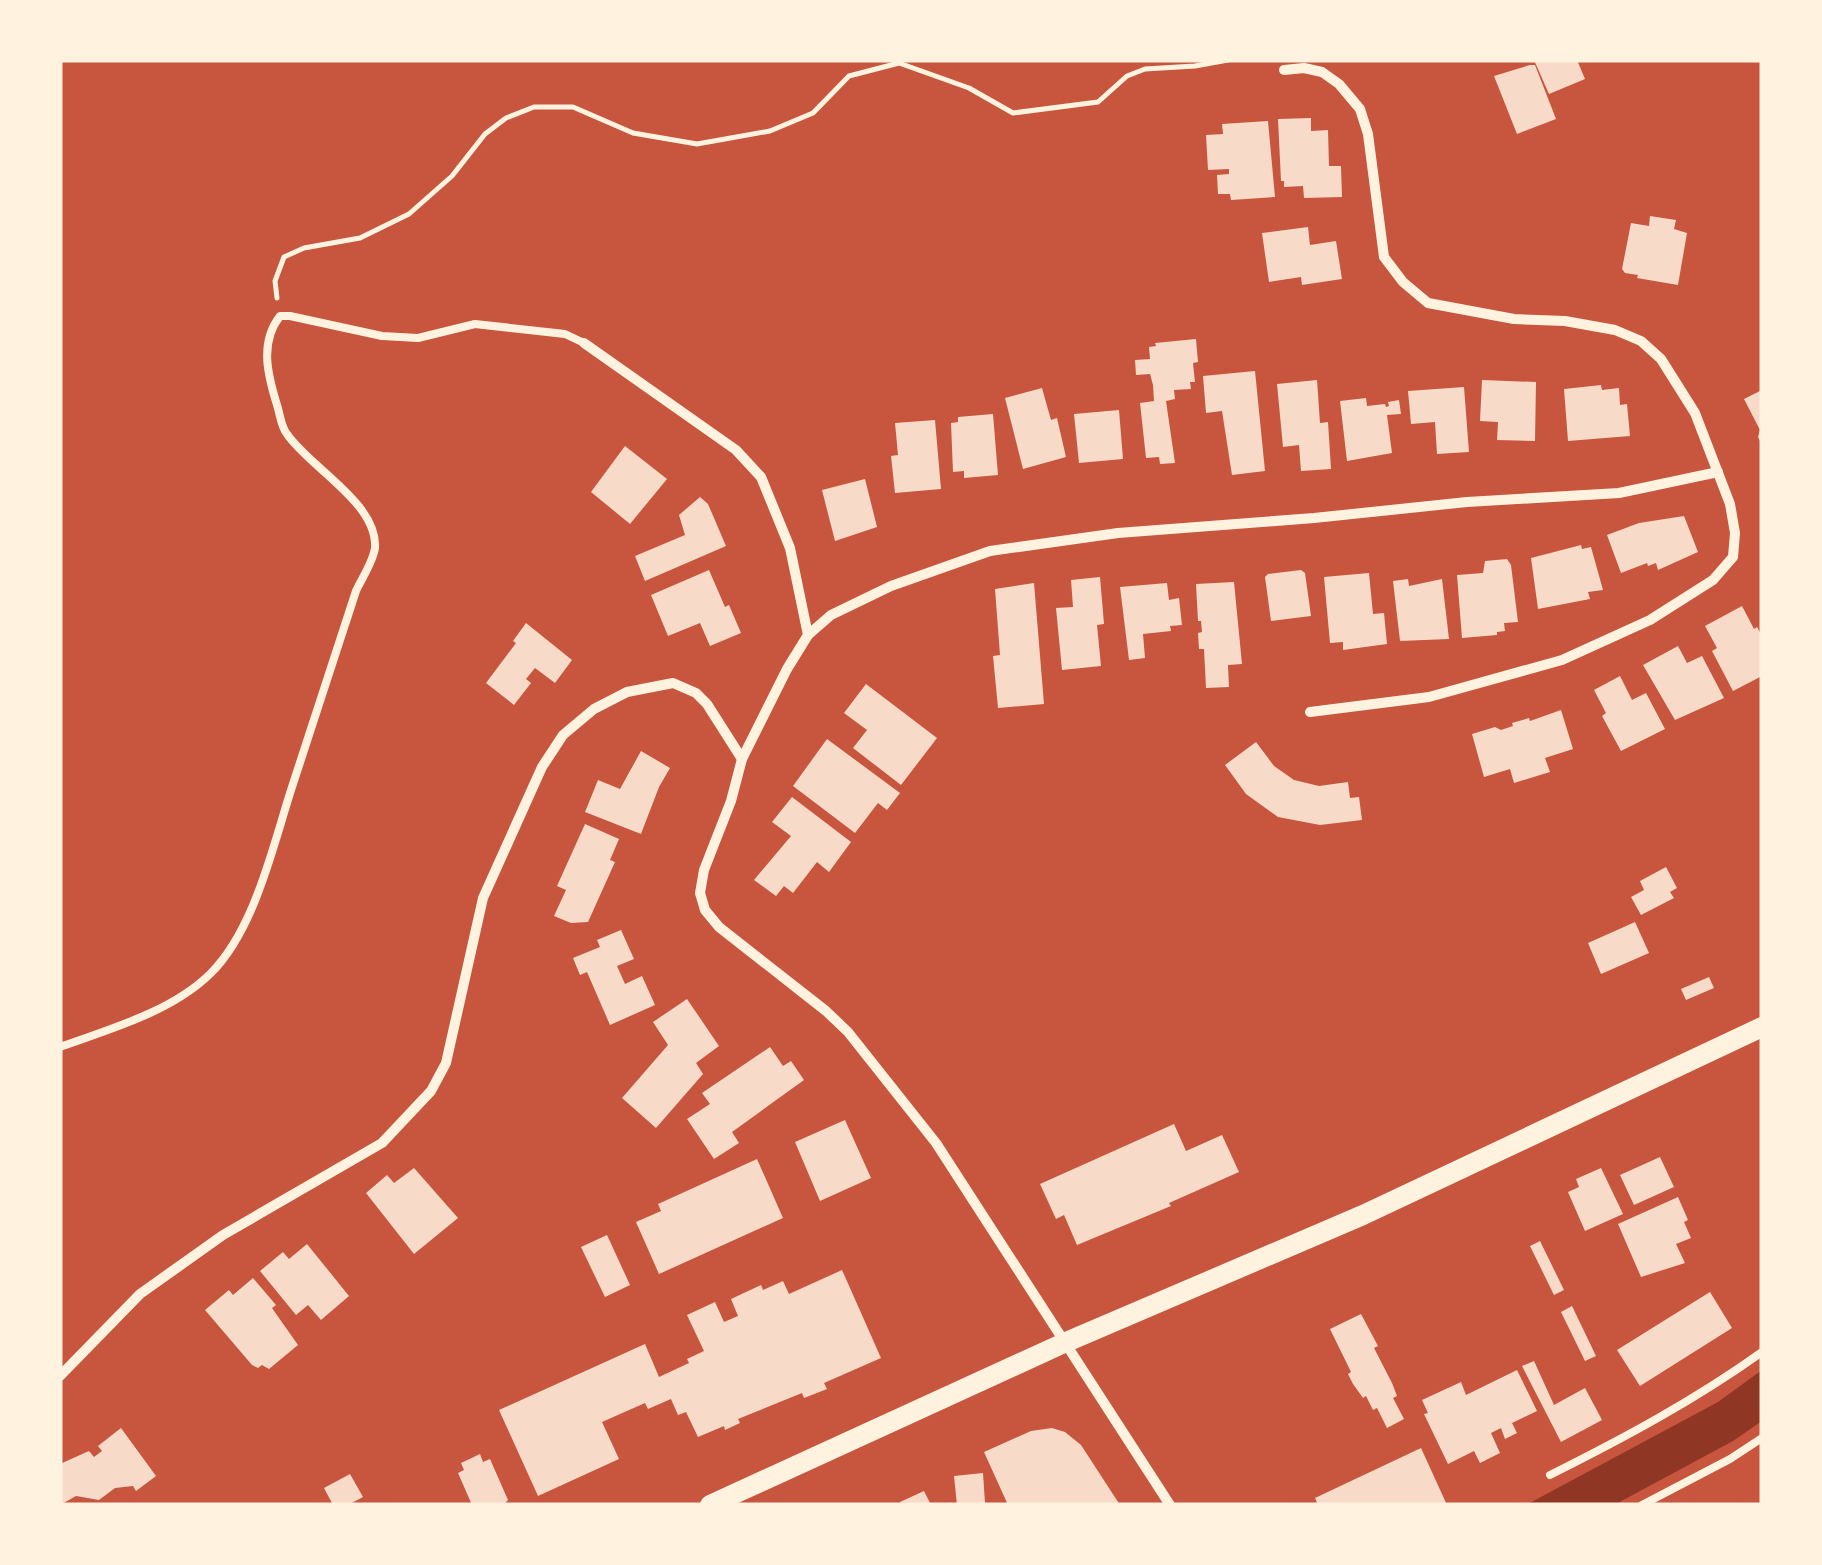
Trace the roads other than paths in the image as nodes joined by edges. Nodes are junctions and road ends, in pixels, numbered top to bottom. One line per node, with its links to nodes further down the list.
1 (1284, 70): 3 (street)
2 (584, 342): 4 (street); 8 (lane)
3 (1718, 472): 4 (street); 5 (street)
4 (808, 635): 6 (street)
5 (1310, 712)
6 (742, 759): 9 (street); 11 (street)
7 (1762, 1028): 9 (main road)
8 (60, 1047)
9 (1064, 1343): 14 (main road); 15 (street)
10 (1762, 1352): 13 (lane)
11 (60, 1376)
12 (1762, 1438): 16 (lane)
13 (1550, 1475)
14 (710, 1505)
15 (1170, 1505)
16 (1642, 1505)

